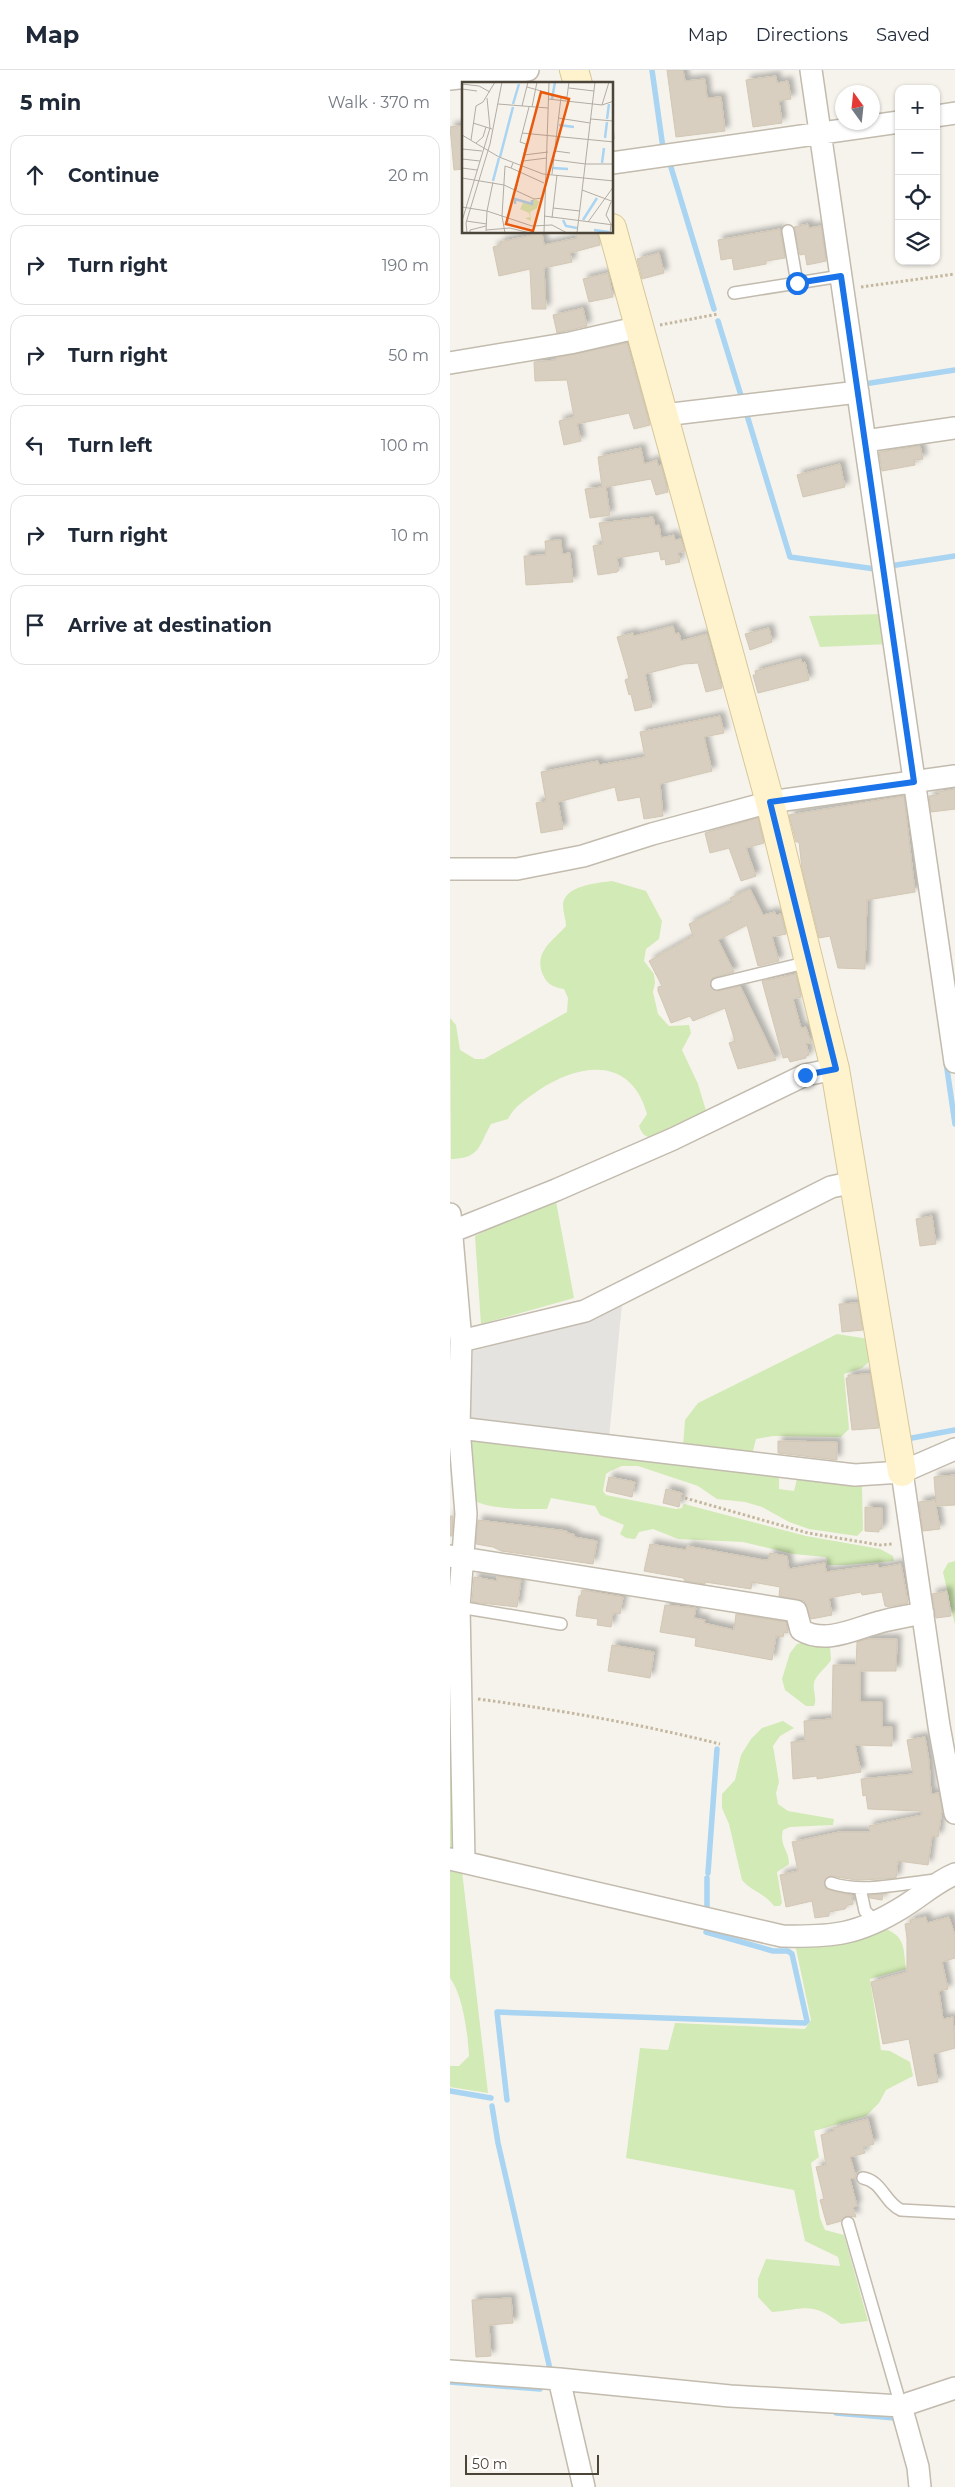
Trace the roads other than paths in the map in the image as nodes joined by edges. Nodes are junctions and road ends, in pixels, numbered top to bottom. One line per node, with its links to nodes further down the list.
1 (528, 70): 3 (street)
2 (811, 70): 7 (street)
3 (450, 79)
4 (955, 114): 5 (street)
5 (940, 116)
6 (895, 123): 7 (street)
7 (820, 133): 8 (street); 12 (street)
8 (614, 163)
9 (788, 231): 11 (lane)
10 (614, 234): 14 (street)
11 (797, 283): 12 (lane); 13 (lane)
12 (842, 283): 16 (street)
13 (734, 293)
14 (640, 328): 15 (street); 17 (street)
15 (450, 364)
16 (858, 392): 17 (street); 19 (street)
17 (664, 414): 22 (street)
18 (955, 428): 19 (street)
19 (865, 441): 21 (street)
20 (955, 776): 21 (street)
21 (914, 782): 22 (street); 26 (street)
22 (770, 802): 23 (street); 24 (street)
23 (450, 869)
24 (809, 962): 25 (lane); 28 (street)
25 (717, 984)
26 (952, 1023): 27 (street)
27 (955, 1062)
28 (836, 1069): 29 (street); 30 (street)
29 (854, 1182): 31 (street); 34 (street)
30 (452, 1223): 31 (street)
31 (461, 1341): 32 (street)
32 (455, 1428): 34 (street); 35 (street)
33 (955, 1450): 34 (street)
34 (902, 1472): 37 (street)
35 (456, 1558): 36 (street); 37 (street)
36 (459, 1608): 38 (lane); 41 (street)
37 (923, 1613): 39 (street)
38 (561, 1624)
39 (947, 1725): 40 (street)
40 (955, 1813)
41 (457, 1860): 45 (street)
42 (948, 1877): 44 (lane); 45 (street)
43 (831, 1883): 44 (lane)
44 (860, 1888): 45 (lane)
45 (874, 1921)
46 (863, 2178): 47 (lane)
47 (955, 2213)
48 (848, 2223): 52 (lane)
49 (450, 2371): 50 (street)
50 (559, 2379): 52 (street); 53 (street)
51 (955, 2388): 52 (street)
52 (900, 2406): 54 (street)
53 (584, 2487)
54 (920, 2487)

